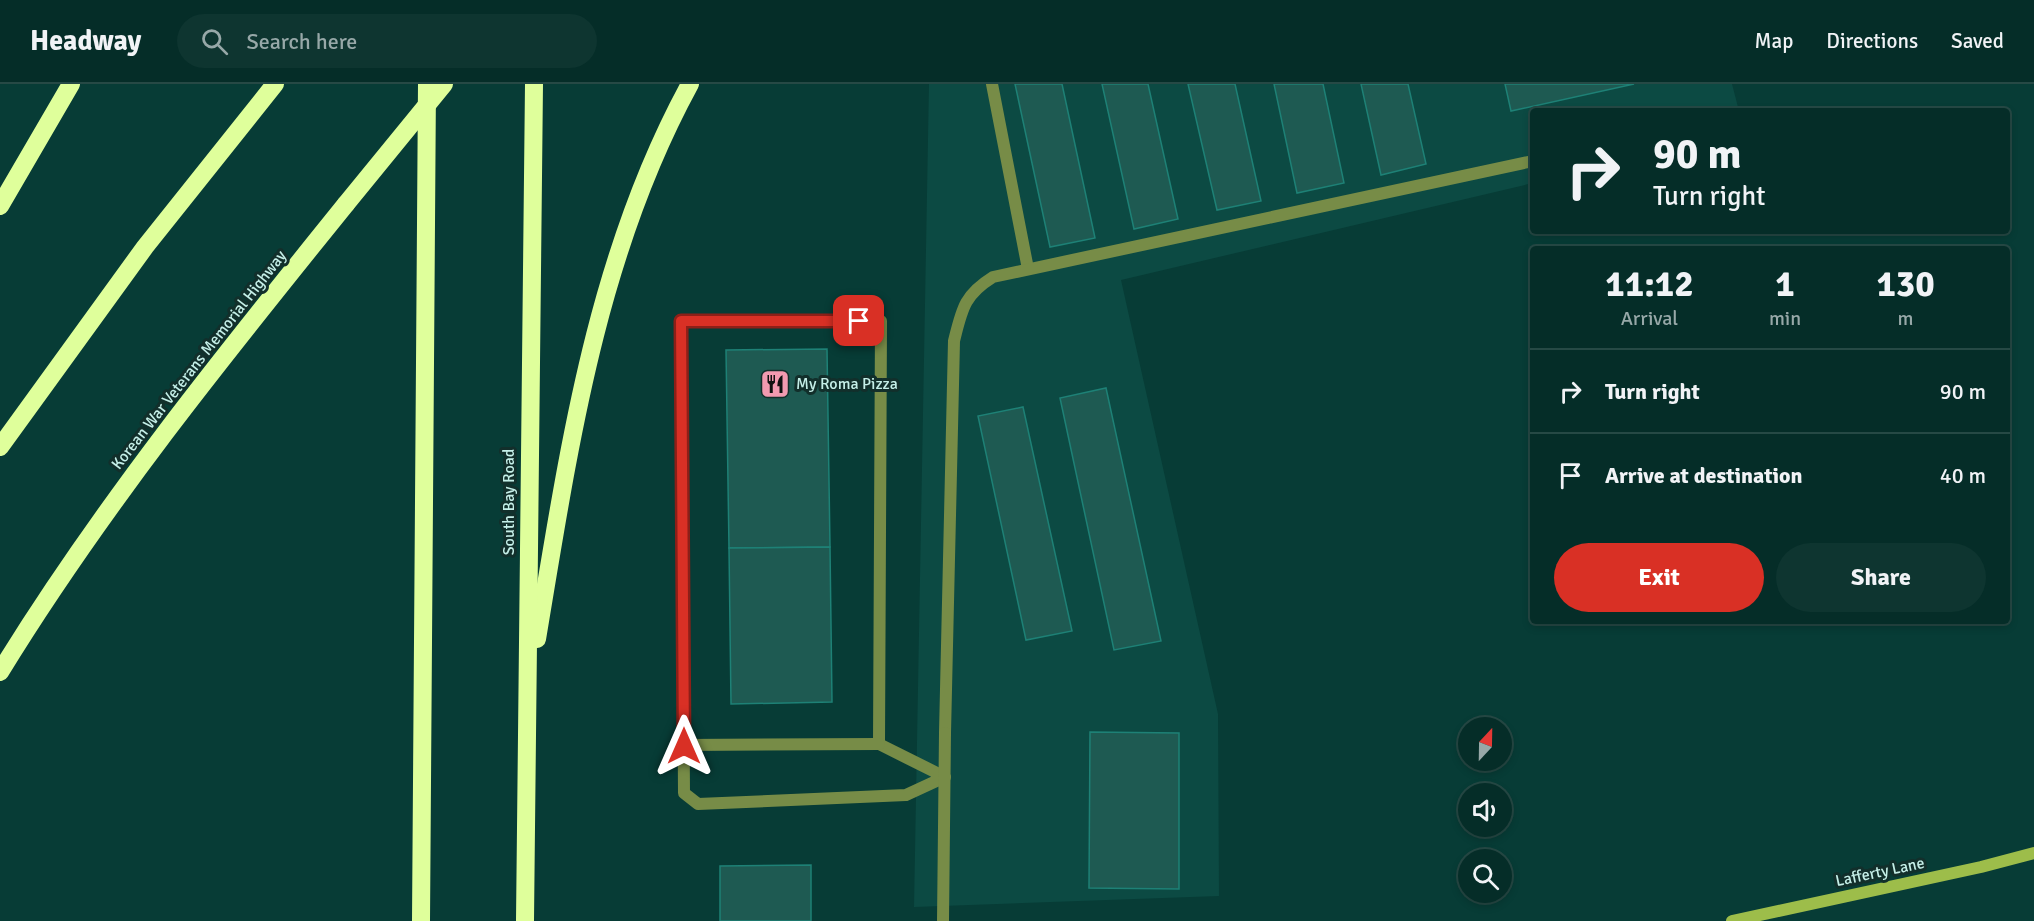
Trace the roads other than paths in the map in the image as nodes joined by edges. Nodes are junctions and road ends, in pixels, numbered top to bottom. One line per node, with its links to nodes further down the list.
1 (71, 84): 9 (highway)
2 (275, 84): 11 (highway)
3 (427, 84): 18 (highway)
4 (444, 84): 12 (highway, Korean War Veterans Memorial Highway, bridge)
5 (534, 84): 13 (highway, South Bay Road)
6 (690, 84): 13 (highway)
7 (992, 84): 10 (street)
8 (1530, 162): 10 (street)
9 (0, 206)
10 (1028, 269): 16 (street)
11 (0, 447)
12 (0, 672)
13 (528, 694): 19 (highway, South Bay Road)
14 (879, 744): 15 (street); 15 (street); 16 (street)
15 (684, 746): 16 (street)
16 (945, 777): 20 (street)
17 (2034, 853): 21 (street, Lafferty Lane)
18 (421, 921)
19 (525, 921)
20 (943, 921)
21 (1732, 921)

